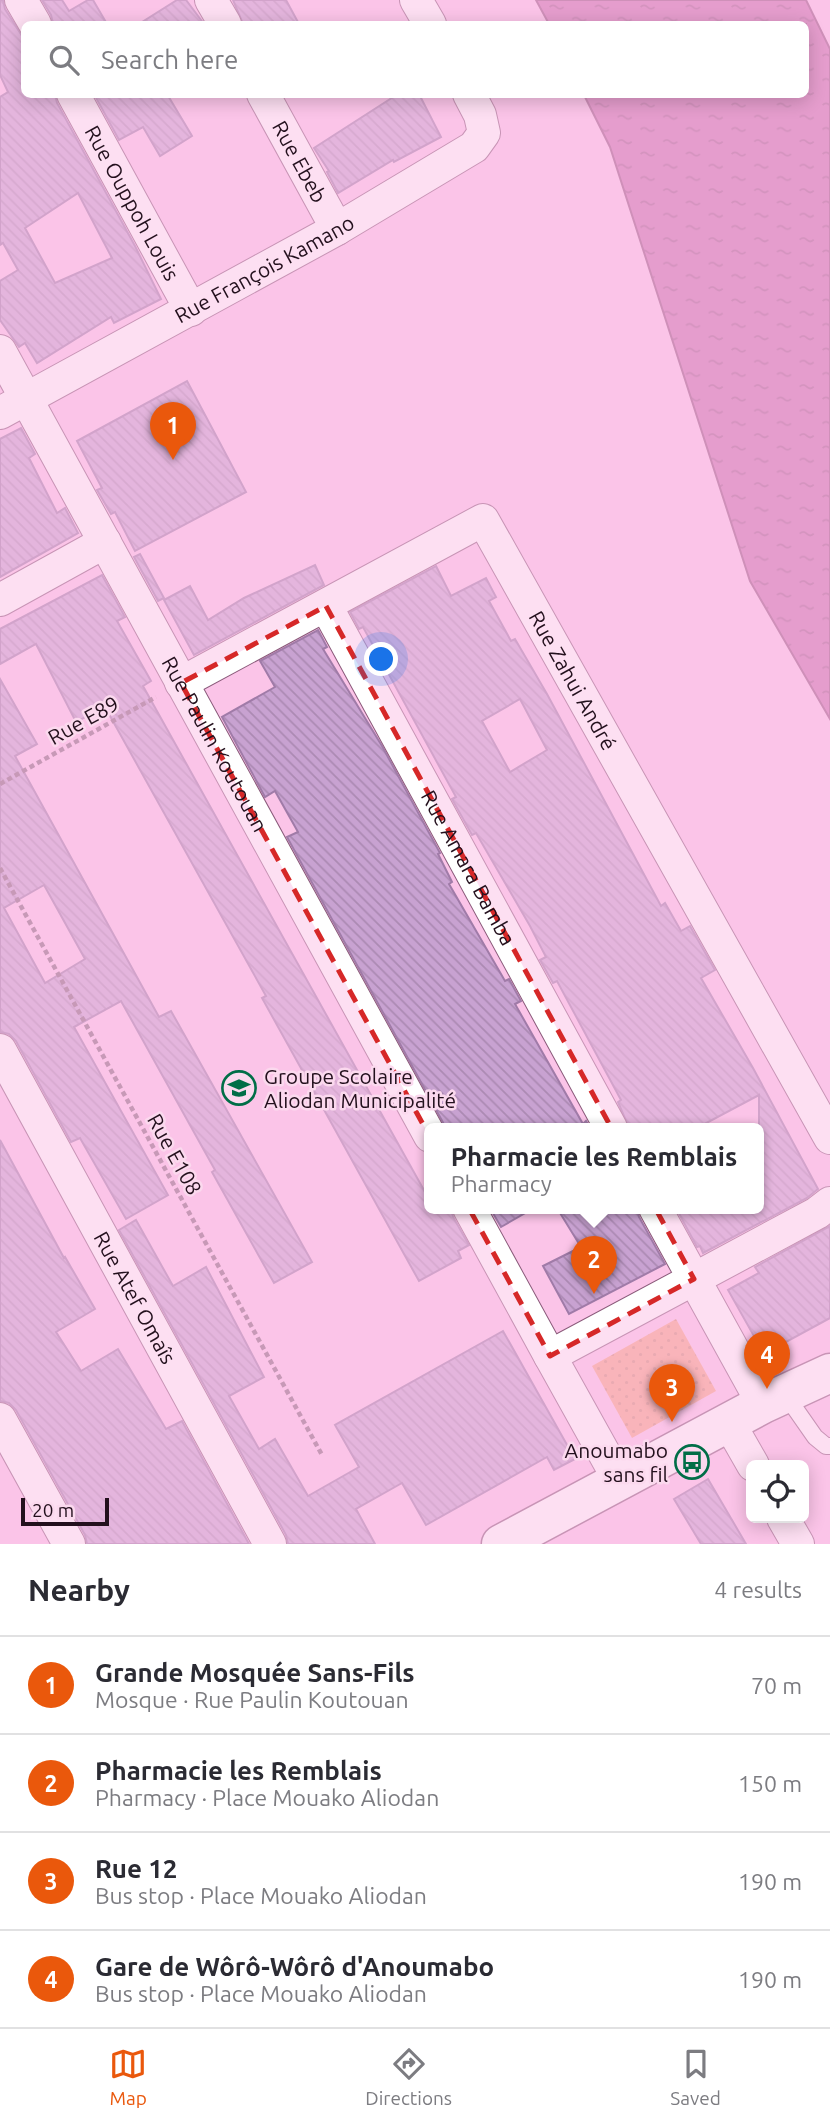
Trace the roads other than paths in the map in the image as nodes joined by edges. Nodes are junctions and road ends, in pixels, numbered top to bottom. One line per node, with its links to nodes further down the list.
1 (21, 0): 4 (street)
2 (211, 0): 5 (street)
3 (416, 0): 6 (street)
4 (33, 21)
5 (223, 21)
6 (428, 21)
7 (75, 98): 11 (street, Rue Ouppoh Louis)
8 (265, 98): 10 (street, Rue Ebeb)
9 (471, 98): 10 (street, Rue François Kamano)
10 (337, 229): 11 (street, Rue François Kamano)
11 (191, 310): 13 (street, Rue François Kamano)
12 (0, 351): 13 (street, Rue Paulin Koutouan)
13 (13, 406): 14 (street, Rue Paulin Koutouan)
14 (105, 542): 15 (street); 17 (street, Rue Paulin Koutouan)
15 (0, 600)
16 (326, 606): 17 (street, Rue Zahui André); 19 (street, Rue Amara Bamba); 21 (street, Rue Zahui André)
17 (181, 683): 20 (street, Rue Paulin Koutouan)
18 (0, 1050): 36 (street, Rue Atef Omaîs)
19 (608, 1123)
20 (424, 1127)
21 (830, 1138)
22 (830, 1203): 25 (street)
23 (472, 1214): 26 (street)
24 (658, 1214): 25 (street)
25 (694, 1279): 26 (street); 28 (street)
26 (550, 1356): 33 (street)
27 (830, 1373): 28 (street)
28 (774, 1399): 30 (street); 31 (lane)
29 (0, 1419): 35 (street)
30 (729, 1423): 32 (street); 33 (street)
31 (830, 1446)
32 (750, 1460)
33 (619, 1480): 37 (street)
34 (786, 1523): 38 (street)
35 (69, 1544)
36 (271, 1544)
37 (500, 1544)
38 (798, 1544)

